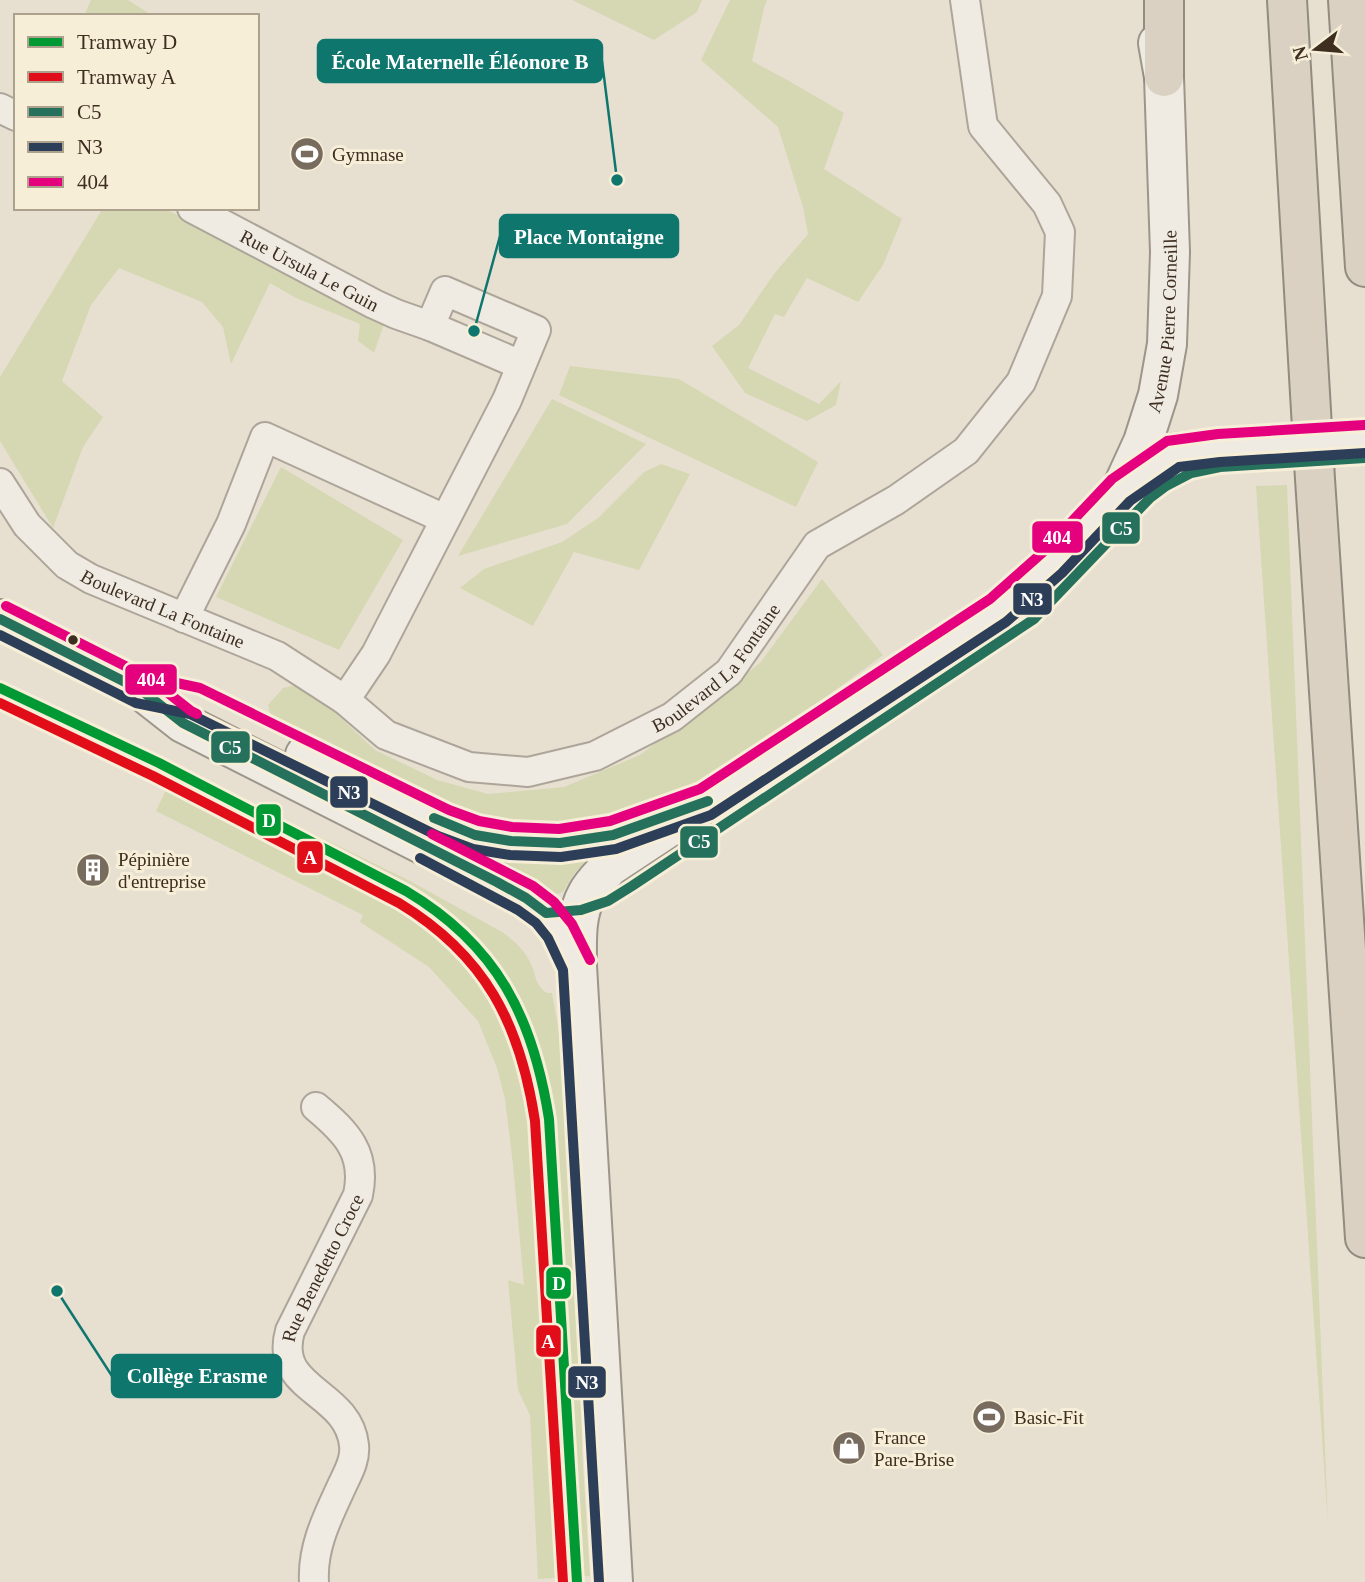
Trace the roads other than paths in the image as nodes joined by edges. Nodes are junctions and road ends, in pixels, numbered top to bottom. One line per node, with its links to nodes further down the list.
1 (965, 0): 18 (street, Boulevard La Fontaine)
2 (1149, 0): 6 (street, Avenue Pierre Corneille)
3 (1164, 0): 6 (highway)
4 (1287, 0): 22 (highway)
5 (1348, 0): 8 (highway)
6 (1164, 77): 13 (street, Avenue Pierre Corneille)
7 (196, 210): 9 (street, Rue Ursula Le Guin)
8 (1365, 267)
9 (430, 326): 10 (street, Rue Ursula Le Guin); 10 (street)
10 (521, 365): 14 (street)
11 (1365, 439): 13 (street, bridge)
12 (0, 483): 15 (street, Boulevard La Fontaine)
13 (1121, 490): 19 (street, Avenue Pierre Corneille)
14 (445, 519): 15 (street); 18 (street)
15 (184, 618): 18 (street, Boulevard La Fontaine)
16 (0, 619): 17 (street)
17 (141, 690): 19 (street); 20 (street)
18 (345, 700)
19 (706, 802): 20 (street, Avenue Pierre Corneille)
20 (577, 966): 24 (street, Avenue Pierre Corneille)
21 (316, 1107): 23 (street, Rue Benedetto Croce)
22 (1365, 1238)
23 (314, 1582)
24 (613, 1582)

